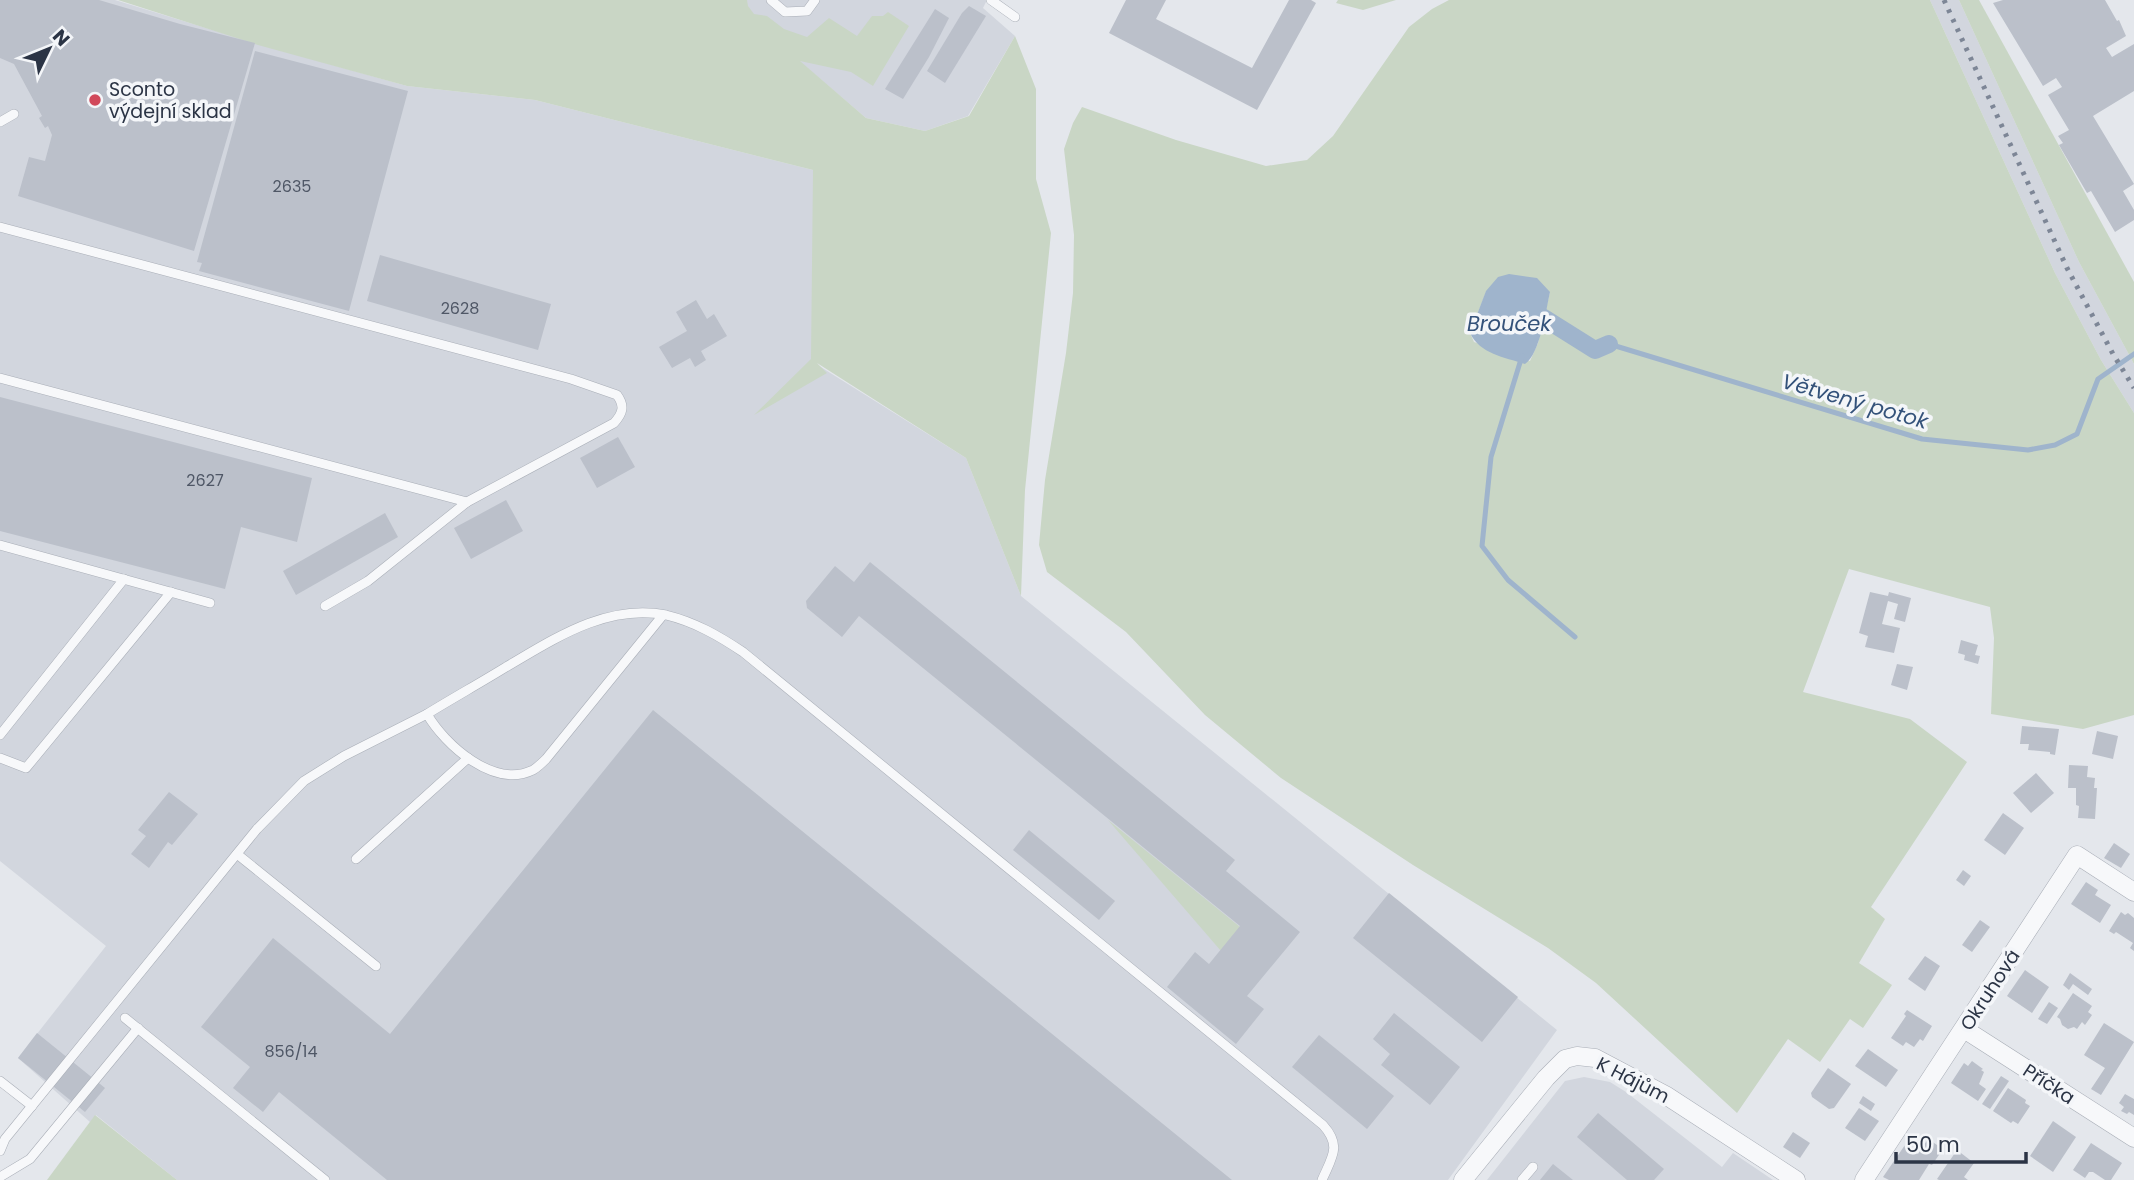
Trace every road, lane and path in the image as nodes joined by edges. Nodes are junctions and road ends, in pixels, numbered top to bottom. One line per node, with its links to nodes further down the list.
1 (771, 0): 2 (lane)
2 (815, 0)
3 (991, 0): 4 (lane)
4 (1016, 17)
5 (14, 114): 6 (lane)
6 (0, 122)
7 (0, 227): 9 (lane)
8 (0, 378): 9 (lane)
9 (467, 502): 14 (lane)
10 (0, 545): 11 (lane)
11 (124, 579): 12 (lane); 17 (lane)
12 (171, 592): 13 (lane); 18 (lane)
13 (210, 603)
14 (324, 606)
15 (663, 615): 16 (lane); 19 (lane); 33 (lane)
16 (427, 714): 19 (lane); 20 (lane)
17 (0, 734)
18 (0, 758)
19 (468, 758): 21 (lane)
20 (237, 854): 23 (lane); 28 (lane)
21 (356, 859)
22 (2134, 892): 26 (street, Okruhová)
23 (376, 966)
24 (125, 1018): 25 (lane)
25 (138, 1028): 32 (lane); 34 (lane)
26 (1964, 1029): 29 (street, Příčka); 38 (street, Okruhová)
27 (0, 1081): 28 (lane)
28 (32, 1106): 30 (lane)
29 (2134, 1138)
30 (0, 1151)
31 (1533, 1167): 36 (lane)
32 (0, 1177)
33 (1325, 1179)
34 (325, 1180)
35 (1463, 1180): 37 (street, K Hájům)
36 (1522, 1180)
37 (1796, 1180)
38 (1864, 1180)

